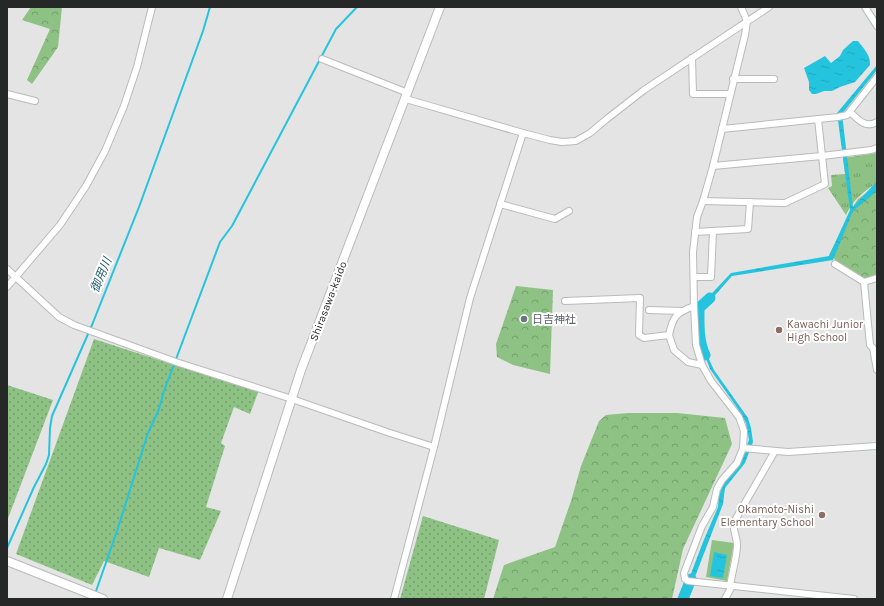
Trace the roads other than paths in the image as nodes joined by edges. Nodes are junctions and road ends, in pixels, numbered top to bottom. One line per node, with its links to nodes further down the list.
1 (152, 7): 33 (street)
2 (440, 7): 15 (main road, Shirasawa-kaido)
3 (741, 7): 6 (street)
4 (769, 7): 6 (street)
5 (865, 7): 7 (street)
6 (747, 22): 8 (street); 11 (street)
7 (877, 26)
8 (692, 58): 14 (street); 21 (street)
9 (322, 59): 15 (street)
10 (877, 77): 17 (street)
11 (734, 79): 12 (street); 14 (street)
12 (774, 79)
13 (7, 94): 16 (street)
14 (730, 94): 20 (street)
15 (407, 96): 21 (street); 46 (main road, Shirasawa-kaido)
16 (35, 101)
17 (850, 112): 18 (street); 19 (street)
18 (818, 119): 20 (street); 23 (street)
19 (877, 122)
20 (722, 129): 24 (street)
21 (523, 133): 27 (street)
22 (877, 148): 23 (street)
23 (822, 156): 24 (street); 26 (street)
24 (713, 166): 25 (street)
25 (703, 201): 26 (street); 30 (street)
26 (750, 202): 29 (street)
27 (500, 204): 28 (street); 48 (street)
28 (568, 211)
29 (713, 231): 30 (street); 34 (street)
30 (695, 232): 34 (street)
31 (835, 264): 36 (street)
32 (7, 269): 33 (street)
33 (16, 277): 37 (street); 46 (street)
34 (694, 277): 39 (street)
35 (877, 278): 36 (street)
36 (864, 282): 43 (street)
37 (7, 287)
38 (565, 301): 42 (street)
39 (694, 306): 41 (street); 44 (street)
40 (649, 310): 41 (street)
41 (682, 311): 42 (street)
42 (669, 335): 44 (street)
43 (875, 348): 45 (street)
44 (702, 365): 49 (street)
45 (877, 370)
46 (292, 399): 48 (street); 55 (main road, Shirasawa-kaido)
47 (877, 446): 50 (street)
48 (434, 447): 56 (street)
49 (746, 449): 50 (street); 52 (street)
50 (775, 451): 52 (street)
51 (8, 561): 54 (main road)
52 (731, 586): 53 (street); 57 (street)
53 (820, 597): 58 (street)
54 (103, 599)
55 (227, 599)
56 (394, 599)
57 (725, 599)
58 (854, 599)

